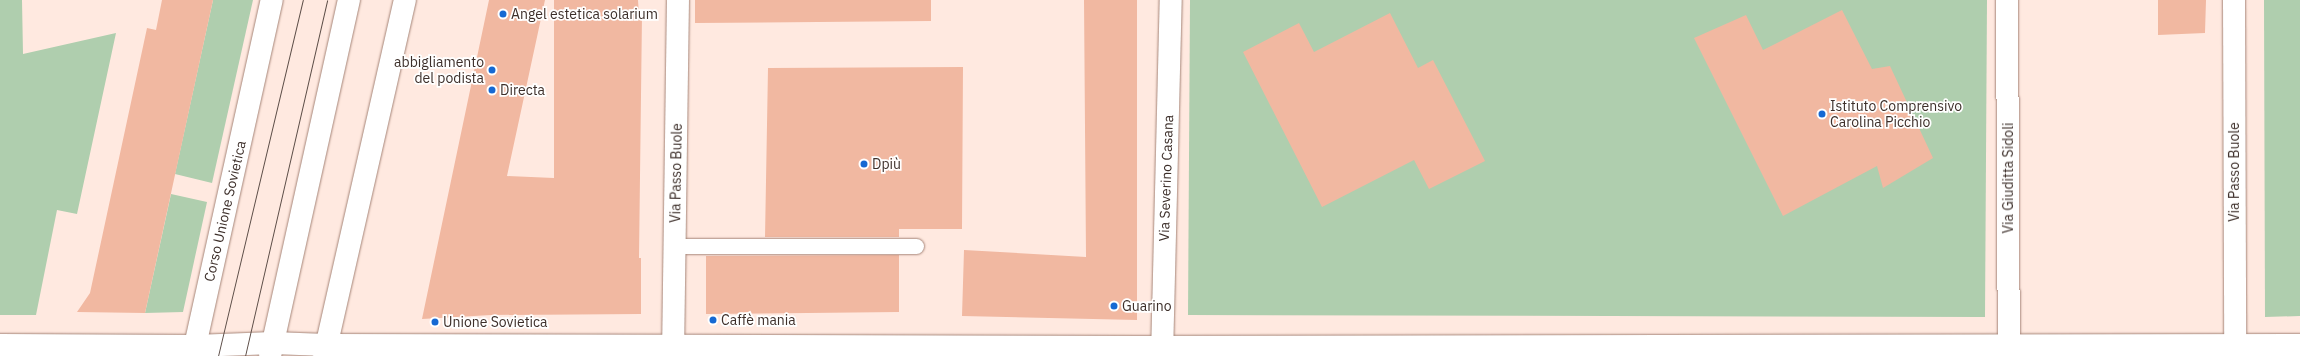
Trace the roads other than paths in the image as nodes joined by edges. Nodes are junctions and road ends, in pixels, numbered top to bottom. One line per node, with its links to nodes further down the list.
1 (272, 0): 13 (street, Corso Unione Sovietica)
2 (349, 0): 14 (street)
3 (405, 0): 15 (street)
4 (678, 0): 8 (street, Via Passo Buole)
5 (1171, 0): 18 (street, Via Severino Casana)
6 (2007, 0): 16 (street, Via Giuditta Sidoli)
7 (2234, 0): 11 (street, Via Passo Buole)
8 (675, 246): 9 (lane); 17 (street, Via Passo Buole)
9 (916, 246)
10 (0, 345): 13 (street)
11 (2235, 345): 12 (street); 16 (street)
12 (2300, 345)
13 (195, 346): 14 (street)
14 (271, 350): 15 (street)
15 (325, 350): 17 (street)
16 (2008, 350): 19 (street)
17 (673, 351): 18 (street)
18 (1162, 351): 19 (street)
19 (1630, 351)

